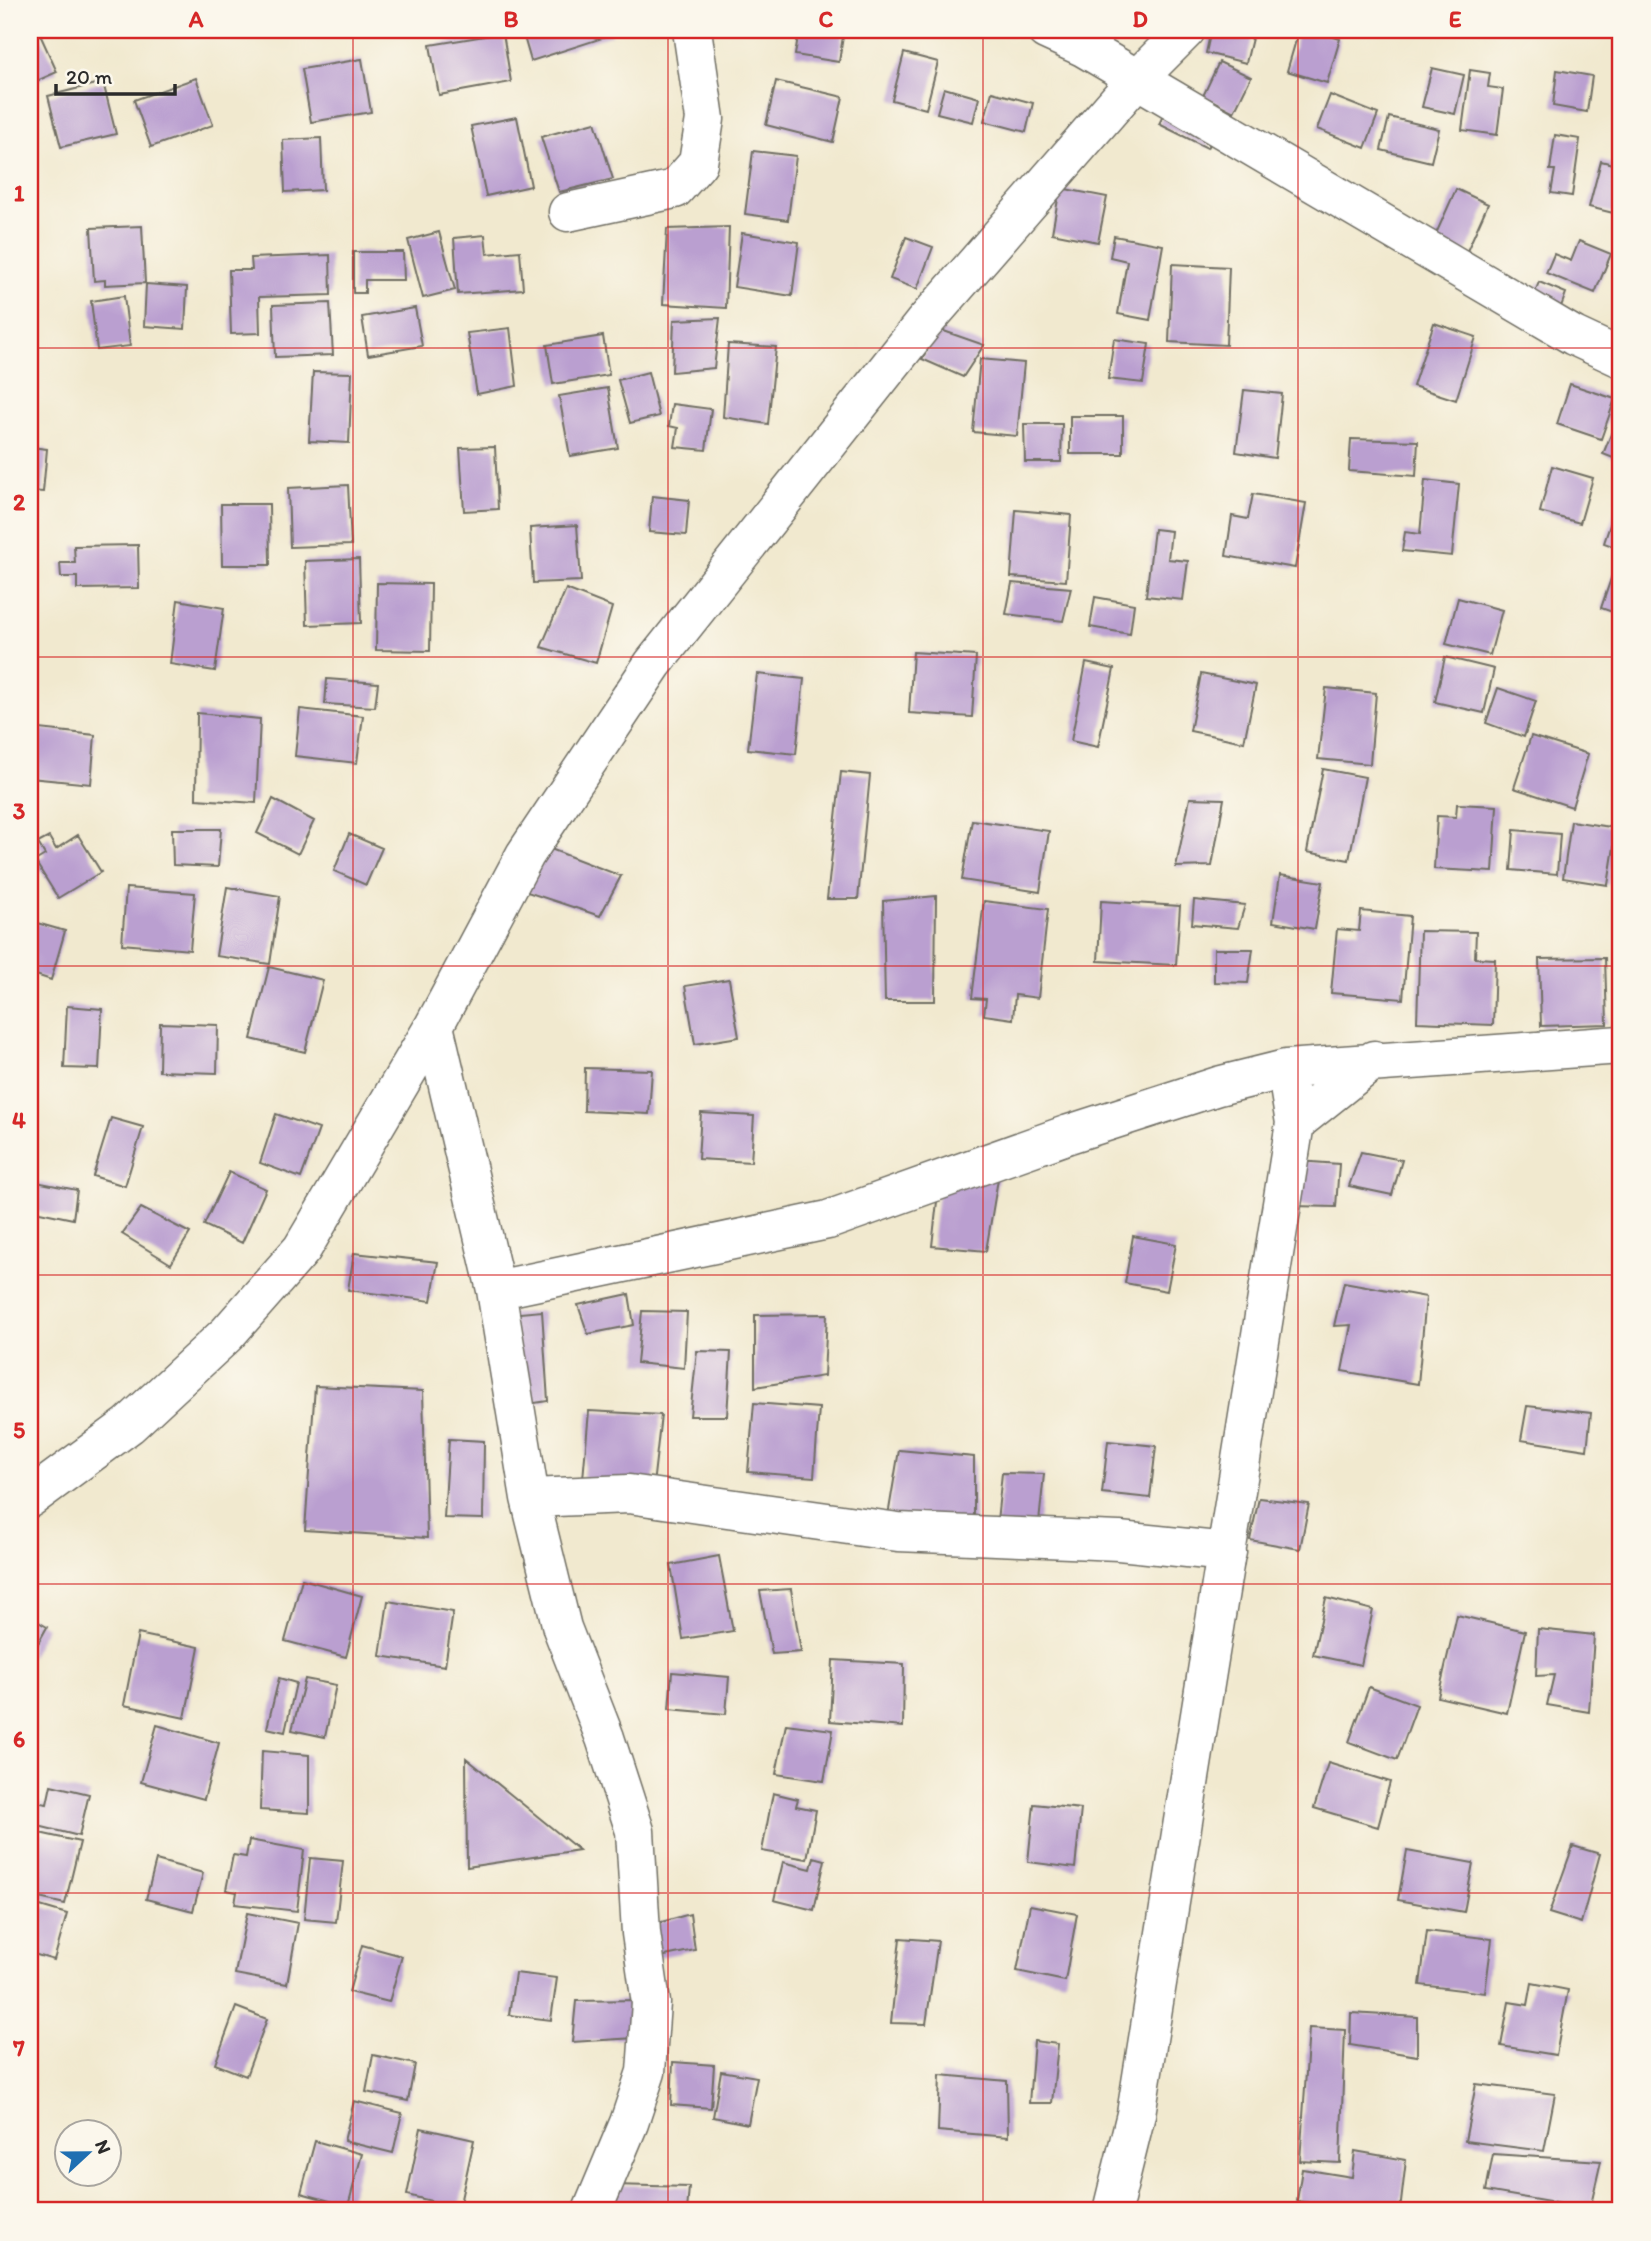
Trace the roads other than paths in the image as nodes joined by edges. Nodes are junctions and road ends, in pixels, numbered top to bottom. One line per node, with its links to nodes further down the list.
1 (692, 30): 5 (street)
2 (1046, 30): 4 (street)
3 (1185, 30): 4 (street)
4 (1136, 80): 6 (street); 7 (street)
5 (568, 212)
6 (1621, 358)
7 (434, 1026): 12 (street); 13 (street)
8 (1621, 1045): 9 (street)
9 (1374, 1060): 10 (street); 11 (street)
10 (1286, 1069): 11 (street); 12 (street)
11 (1295, 1122): 15 (street)
12 (496, 1290): 14 (street)
13 (30, 1498)
14 (530, 1498): 15 (street); 16 (street)
15 (1227, 1552): 17 (street)
16 (592, 2211)
17 (1112, 2211)

